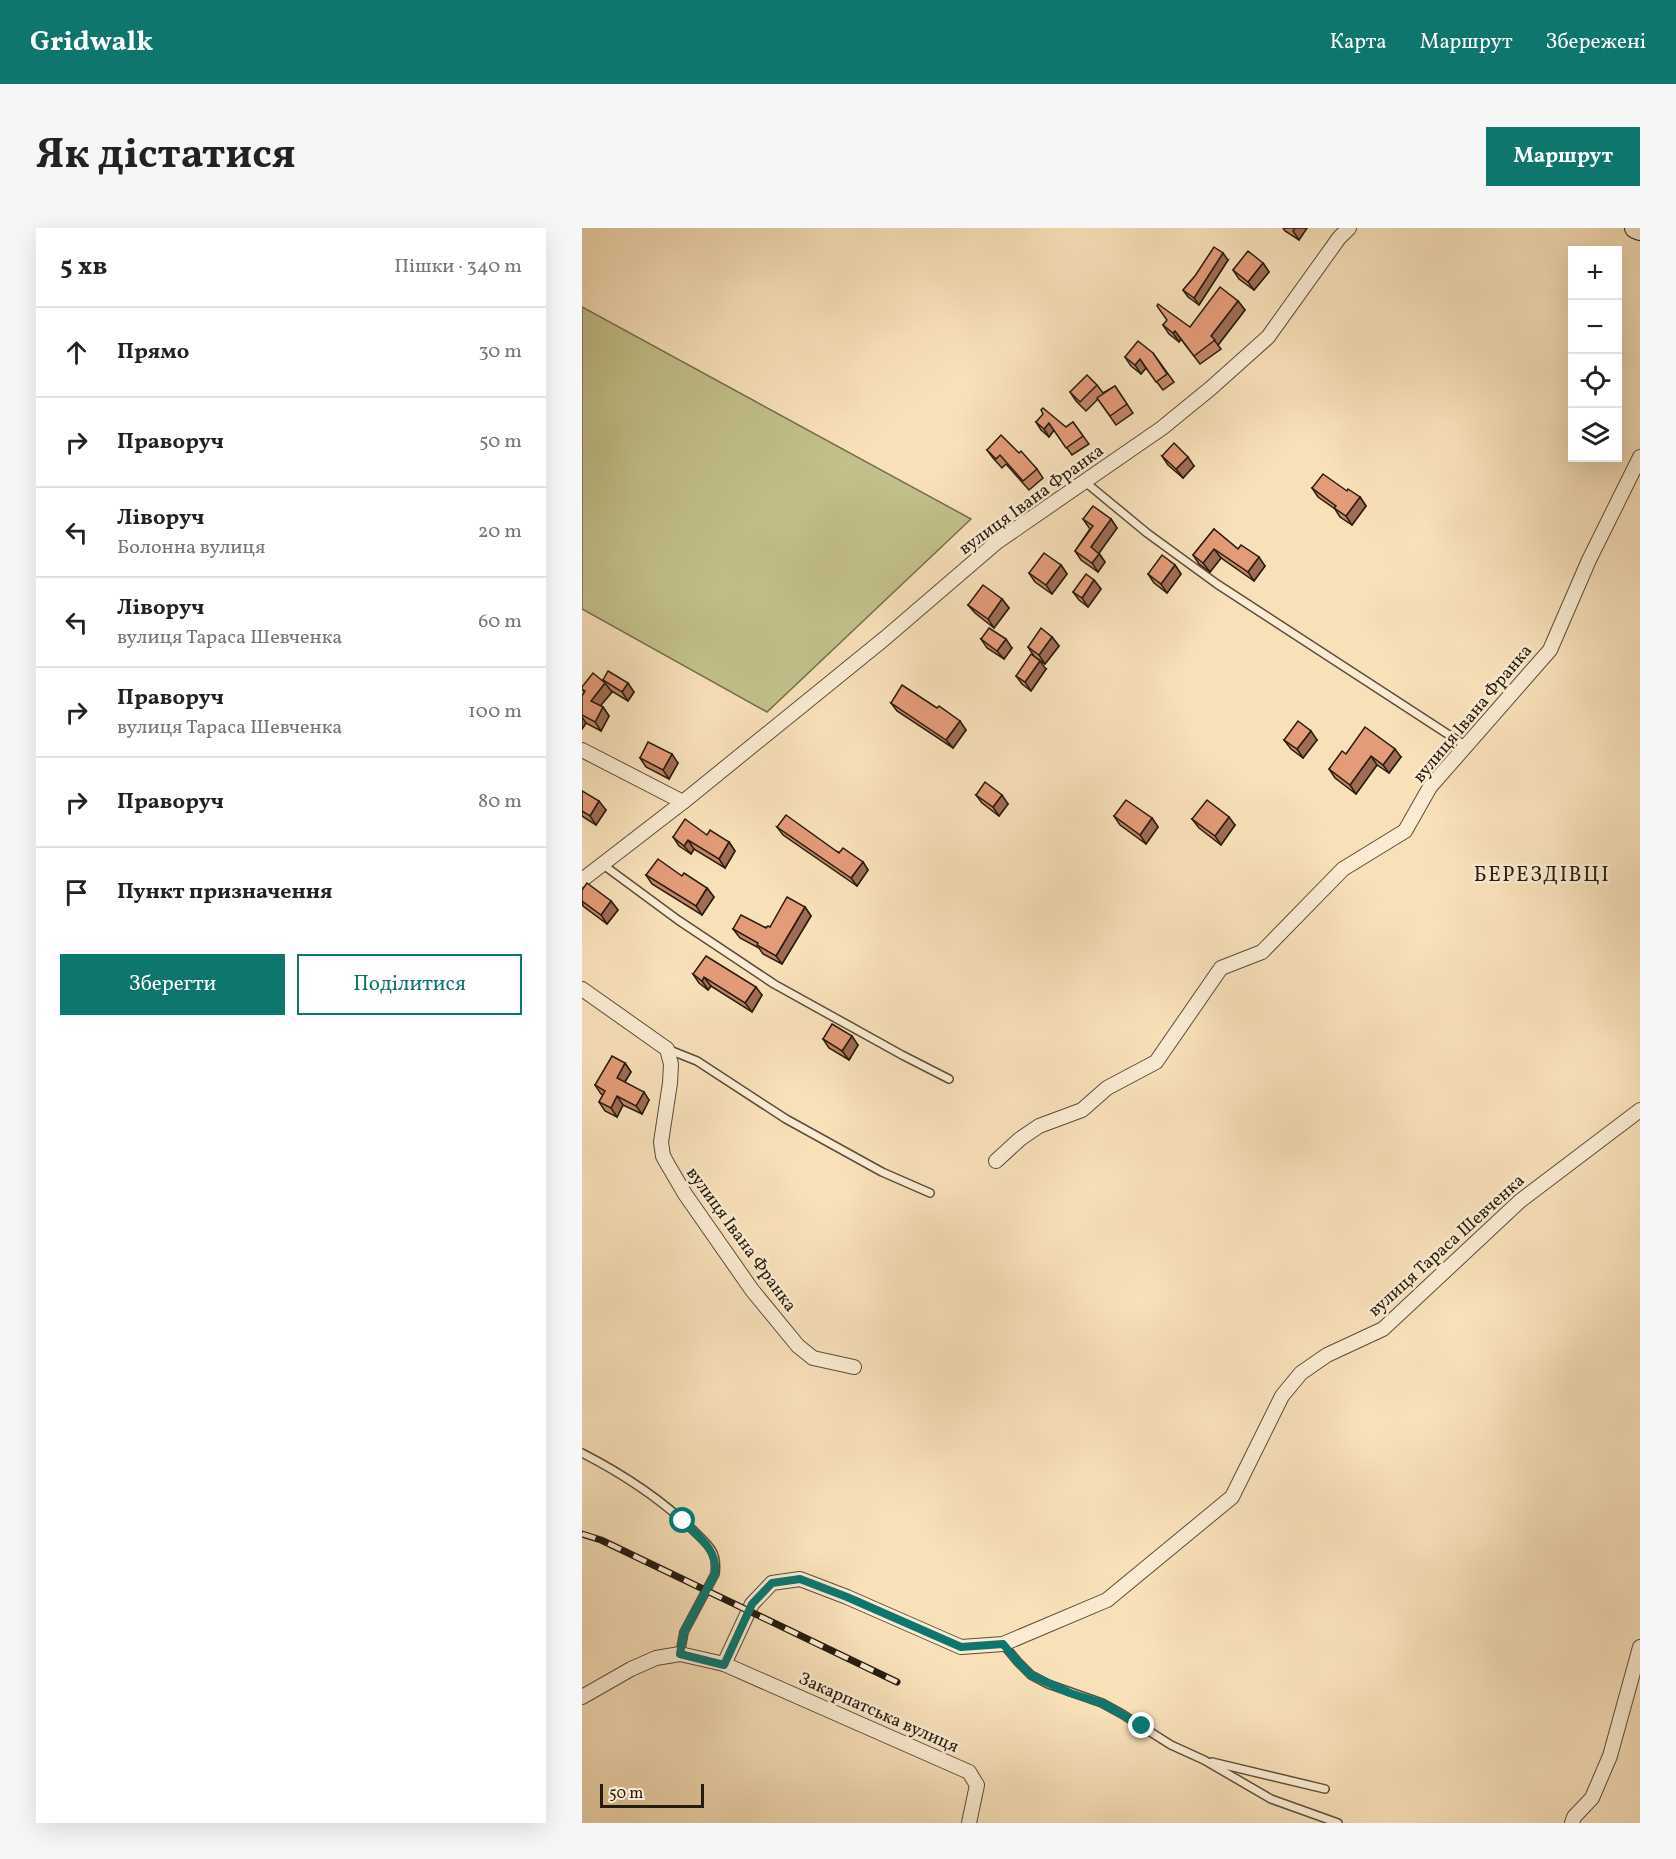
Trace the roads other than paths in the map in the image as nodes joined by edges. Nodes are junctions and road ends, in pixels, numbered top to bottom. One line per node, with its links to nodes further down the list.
1 (1349, 228): 5 (street, вулиця Івана Франка)
2 (1635, 228): 3 (main road)
3 (1640, 230)
4 (1640, 457): 6 (street, вулиця Івана Франка)
5 (1084, 481): 6 (lane); 8 (street, вулиця Івана Франка)
6 (1466, 746): 15 (street, вулиця Івана Франка)
7 (582, 750): 8 (street)
8 (683, 802): 9 (street, вулиця Івана Франка)
9 (602, 864): 10 (street, вулиця Івана Франка); 13 (lane)
10 (582, 880)
11 (582, 990): 12 (street)
12 (667, 1049): 16 (lane); 17 (street, вулиця Івана Франка)
13 (950, 1079)
14 (1640, 1110): 19 (street, вулиця Тараса Шевченка)
15 (996, 1161)
16 (930, 1193)
17 (854, 1367)
18 (582, 1453): 21 (lane)
19 (1003, 1644): 22 (street, вулиця Тараса Шевченка); 24 (lane)
20 (1640, 1647): 28 (street)
21 (680, 1654): 22 (street, Закарпатська вулиця); 23 (street)
22 (724, 1665): 26 (street, Закарпатська вулиця)
23 (582, 1697)
24 (1203, 1760): 25 (lane); 27 (lane)
25 (1325, 1789)
26 (969, 1823)
27 (1338, 1823)
28 (1572, 1823)

